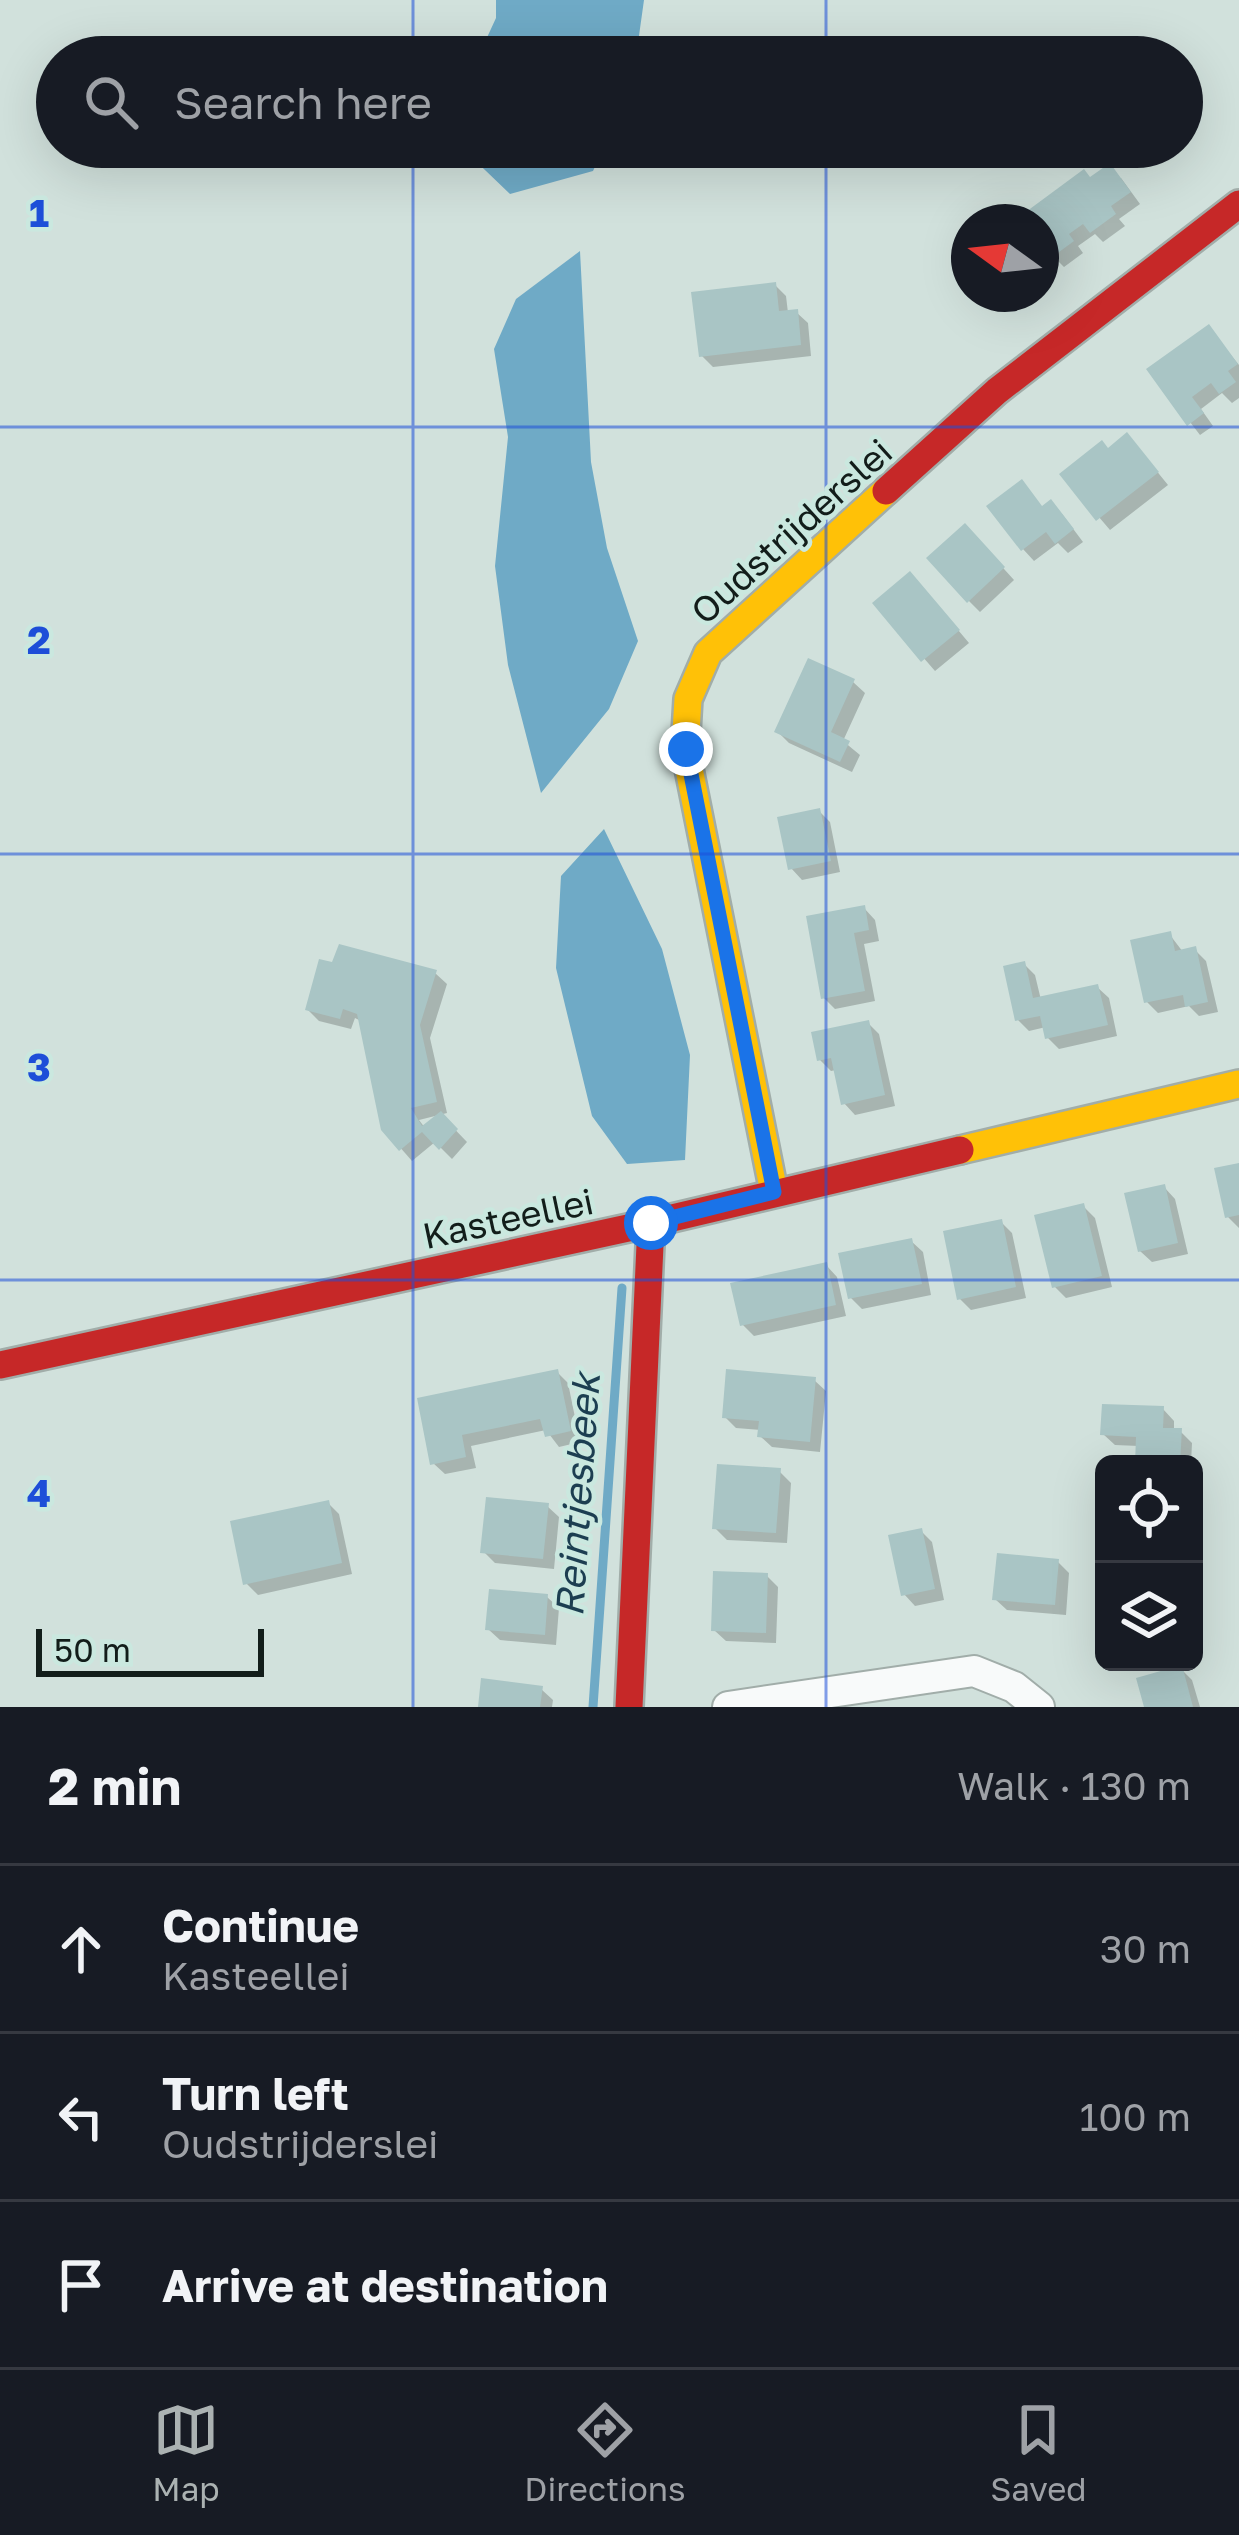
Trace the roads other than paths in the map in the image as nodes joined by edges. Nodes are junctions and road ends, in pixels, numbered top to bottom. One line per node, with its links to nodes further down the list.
1 (1239, 204): 3 (street, Oudstrijderslei)
2 (1239, 1084): 3 (street, Kasteellei)
3 (774, 1192): 4 (street, Kasteellei)
4 (651, 1223): 5 (street, Kasteellei); 6 (street)
5 (0, 1365)
6 (629, 1707)
7 (728, 1707): 8 (street)
8 (1039, 1707)

